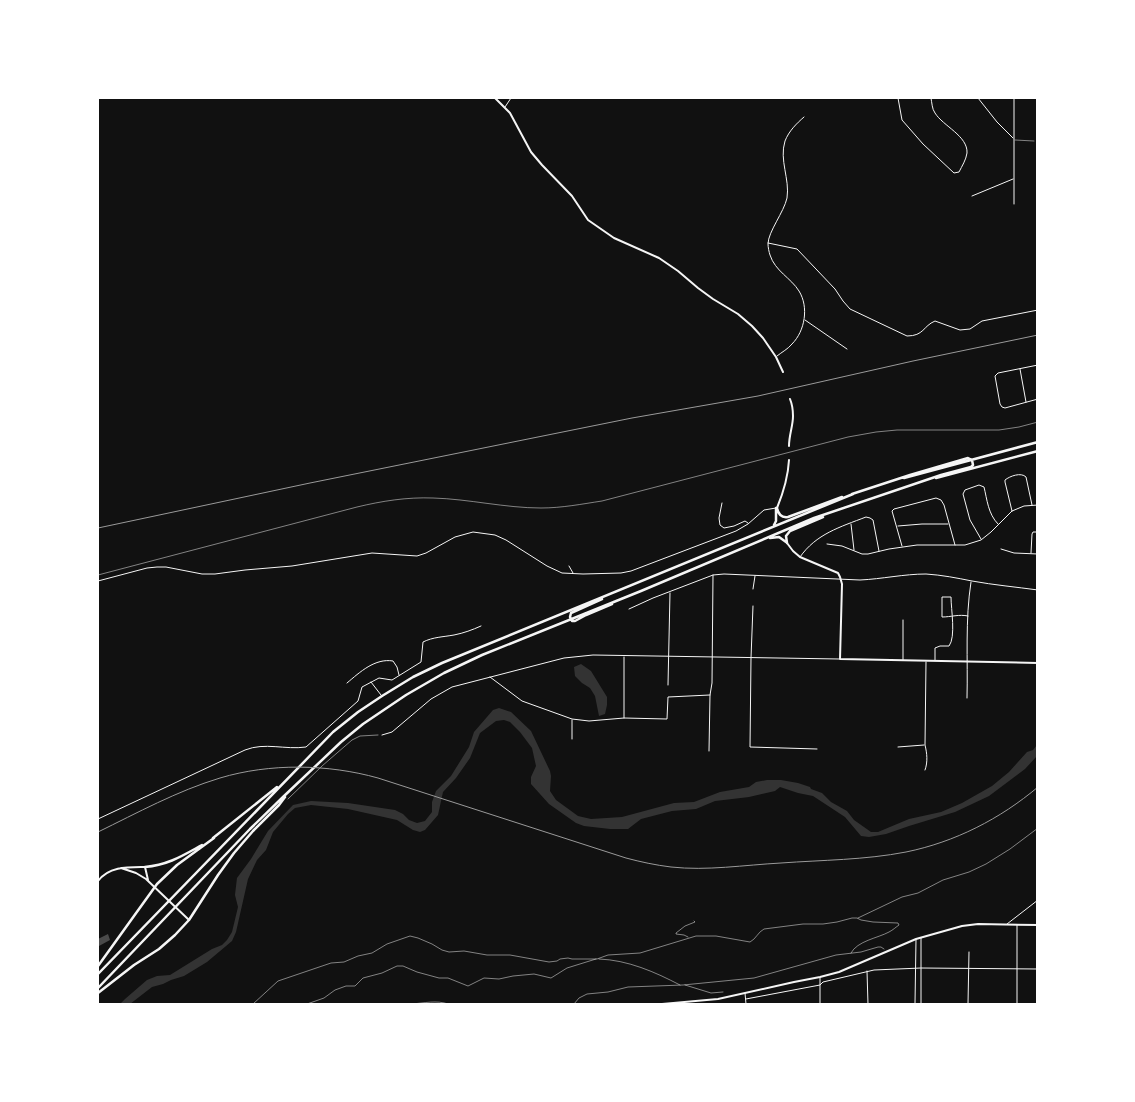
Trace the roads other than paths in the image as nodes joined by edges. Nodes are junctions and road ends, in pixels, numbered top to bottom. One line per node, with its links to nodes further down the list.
1 (495, 98): 7 (street)
2 (511, 98): 7 (street)
3 (898, 98): 4 (street)
4 (930, 98)
5 (978, 98): 9 (street)
6 (1014, 98): 9 (street)
7 (504, 108): 18 (street)
8 (804, 117): 14 (street)
9 (1014, 140): 10 (lane); 11 (street)
10 (1034, 141)
11 (1014, 179): 12 (street); 13 (street)
12 (972, 196)
13 (1014, 204)
14 (768, 243): 15 (street); 16 (street)
15 (1038, 310)
16 (804, 320): 17 (street); 18 (street)
17 (847, 349)
18 (776, 356): 21 (street)
19 (1038, 366): 20 (street)
20 (1020, 369): 24 (street); 24 (street)
21 (783, 372)
22 (790, 399): 26 (street)
23 (1038, 399): 24 (street)
24 (1026, 402)
25 (1038, 442): 29 (highway)
26 (788, 446)
27 (1038, 451): 30 (highway)
28 (789, 460): 36 (street)
29 (972, 460): 30 (highway); 31 (highway)
30 (929, 480): 34 (highway)
31 (853, 494): 36 (highway); 42 (highway)
32 (722, 503): 39 (street)
33 (1032, 505): 35 (street); 37 (street); 37 (street)
34 (848, 506): 45 (highway); 47 (highway)
35 (1038, 506)
36 (777, 508): 39 (street); 42 (highway)
37 (1012, 511): 41 (street)
38 (851, 523): 52 (street); 53 (street); 56 (street)
39 (748, 524): 58 (street)
40 (949, 524): 43 (street); 43 (street); 49 (street)
41 (999, 524): 46 (street); 46 (street)
42 (774, 526): 67 (highway)
43 (896, 527): 50 (street)
44 (1038, 532): 54 (street)
45 (761, 540): 47 (highway); 72 (highway)
46 (981, 540): 49 (street)
47 (787, 543): 56 (street)
48 (827, 544): 52 (street)
49 (955, 546): 50 (street)
50 (902, 547): 53 (street)
51 (1002, 549): 54 (street)
52 (854, 551): 53 (street)
53 (879, 552)
54 (1031, 554): 55 (street)
55 (1038, 554)
56 (800, 557): 61 (street)
57 (569, 566): 58 (street)
58 (573, 574): 62 (street)
59 (713, 575): 60 (street); 66 (street); 77 (street)
60 (755, 576): 61 (street); 64 (street)
61 (841, 578): 63 (street); 79 (street)
62 (98, 581)
63 (971, 581): 65 (street); 70 (street)
64 (754, 590)
65 (1038, 590)
66 (670, 592): 69 (street); 76 (street)
67 (610, 594): 72 (highway); 91 (highway)
68 (754, 606): 78 (street)
69 (629, 609)
70 (968, 616): 71 (street); 83 (street)
71 (952, 617): 71 (street); 82 (street)
72 (570, 619): 103 (highway)
73 (903, 620): 80 (street)
74 (481, 626): 85 (street)
75 (624, 655): 76 (street); 86 (street); 93 (street)
76 (668, 656): 77 (street); 89 (street)
77 (712, 657): 78 (street); 90 (street)
78 (751, 658): 79 (street); 99 (street)
79 (840, 660): 80 (street)
80 (903, 661): 81 (street)
81 (926, 661): 82 (street); 97 (street)
82 (935, 661): 83 (street)
83 (968, 661): 84 (street); 92 (street)
84 (1038, 662)
85 (399, 676): 87 (street); 88 (street)
86 (489, 677): 94 (street); 95 (street)
87 (347, 682)
88 (371, 682): 91 (street); 104 (street)
89 (668, 685)
90 (710, 695): 93 (street); 100 (street)
91 (382, 696): 102 (highway)
92 (967, 698)
93 (624, 718): 94 (street)
94 (572, 719): 96 (street)
95 (382, 735)
96 (572, 739)
97 (925, 745): 98 (street); 101 (street)
98 (898, 747)
99 (817, 749)
100 (709, 751)
101 (925, 770)
102 (284, 782): 105 (highway); 126 (highway)
103 (290, 790): 112 (highway); 129 (highway)
104 (98, 818)
105 (214, 838): 106 (highway); 110 (highway)
106 (145, 866): 107 (street); 109 (street)
107 (121, 868): 108 (street); 109 (street)
108 (98, 880)
109 (149, 882): 110 (street)
110 (154, 887): 112 (street); 119 (highway)
111 (1038, 900): 113 (street)
112 (189, 920): 131 (highway)
113 (1006, 924): 114 (street); 116 (street)
114 (1017, 925): 115 (street); 123 (street)
115 (1038, 925)
116 (922, 937): 117 (street); 121 (street)
117 (916, 939): 120 (street); 127 (street)
118 (970, 952): 122 (street)
119 (98, 966)
120 (916, 968): 121 (street); 125 (street); 137 (street)
121 (921, 968): 122 (street); 138 (street)
122 (969, 968): 123 (street); 139 (street)
123 (1017, 969): 124 (street); 140 (street)
124 (1038, 969)
125 (868, 971): 128 (street); 136 (street)
126 (98, 974)
127 (820, 977): 128 (street); 130 (street)
128 (820, 984): 132 (street); 135 (street)
129 (98, 988)
130 (745, 992): 132 (street); 133 (street)
131 (98, 993)
132 (746, 999): 134 (street)
133 (662, 1004)
134 (746, 1004)
135 (820, 1004)
136 (868, 1004)
137 (916, 1004)
138 (921, 1004)
139 (968, 1004)
140 (1017, 1004)

